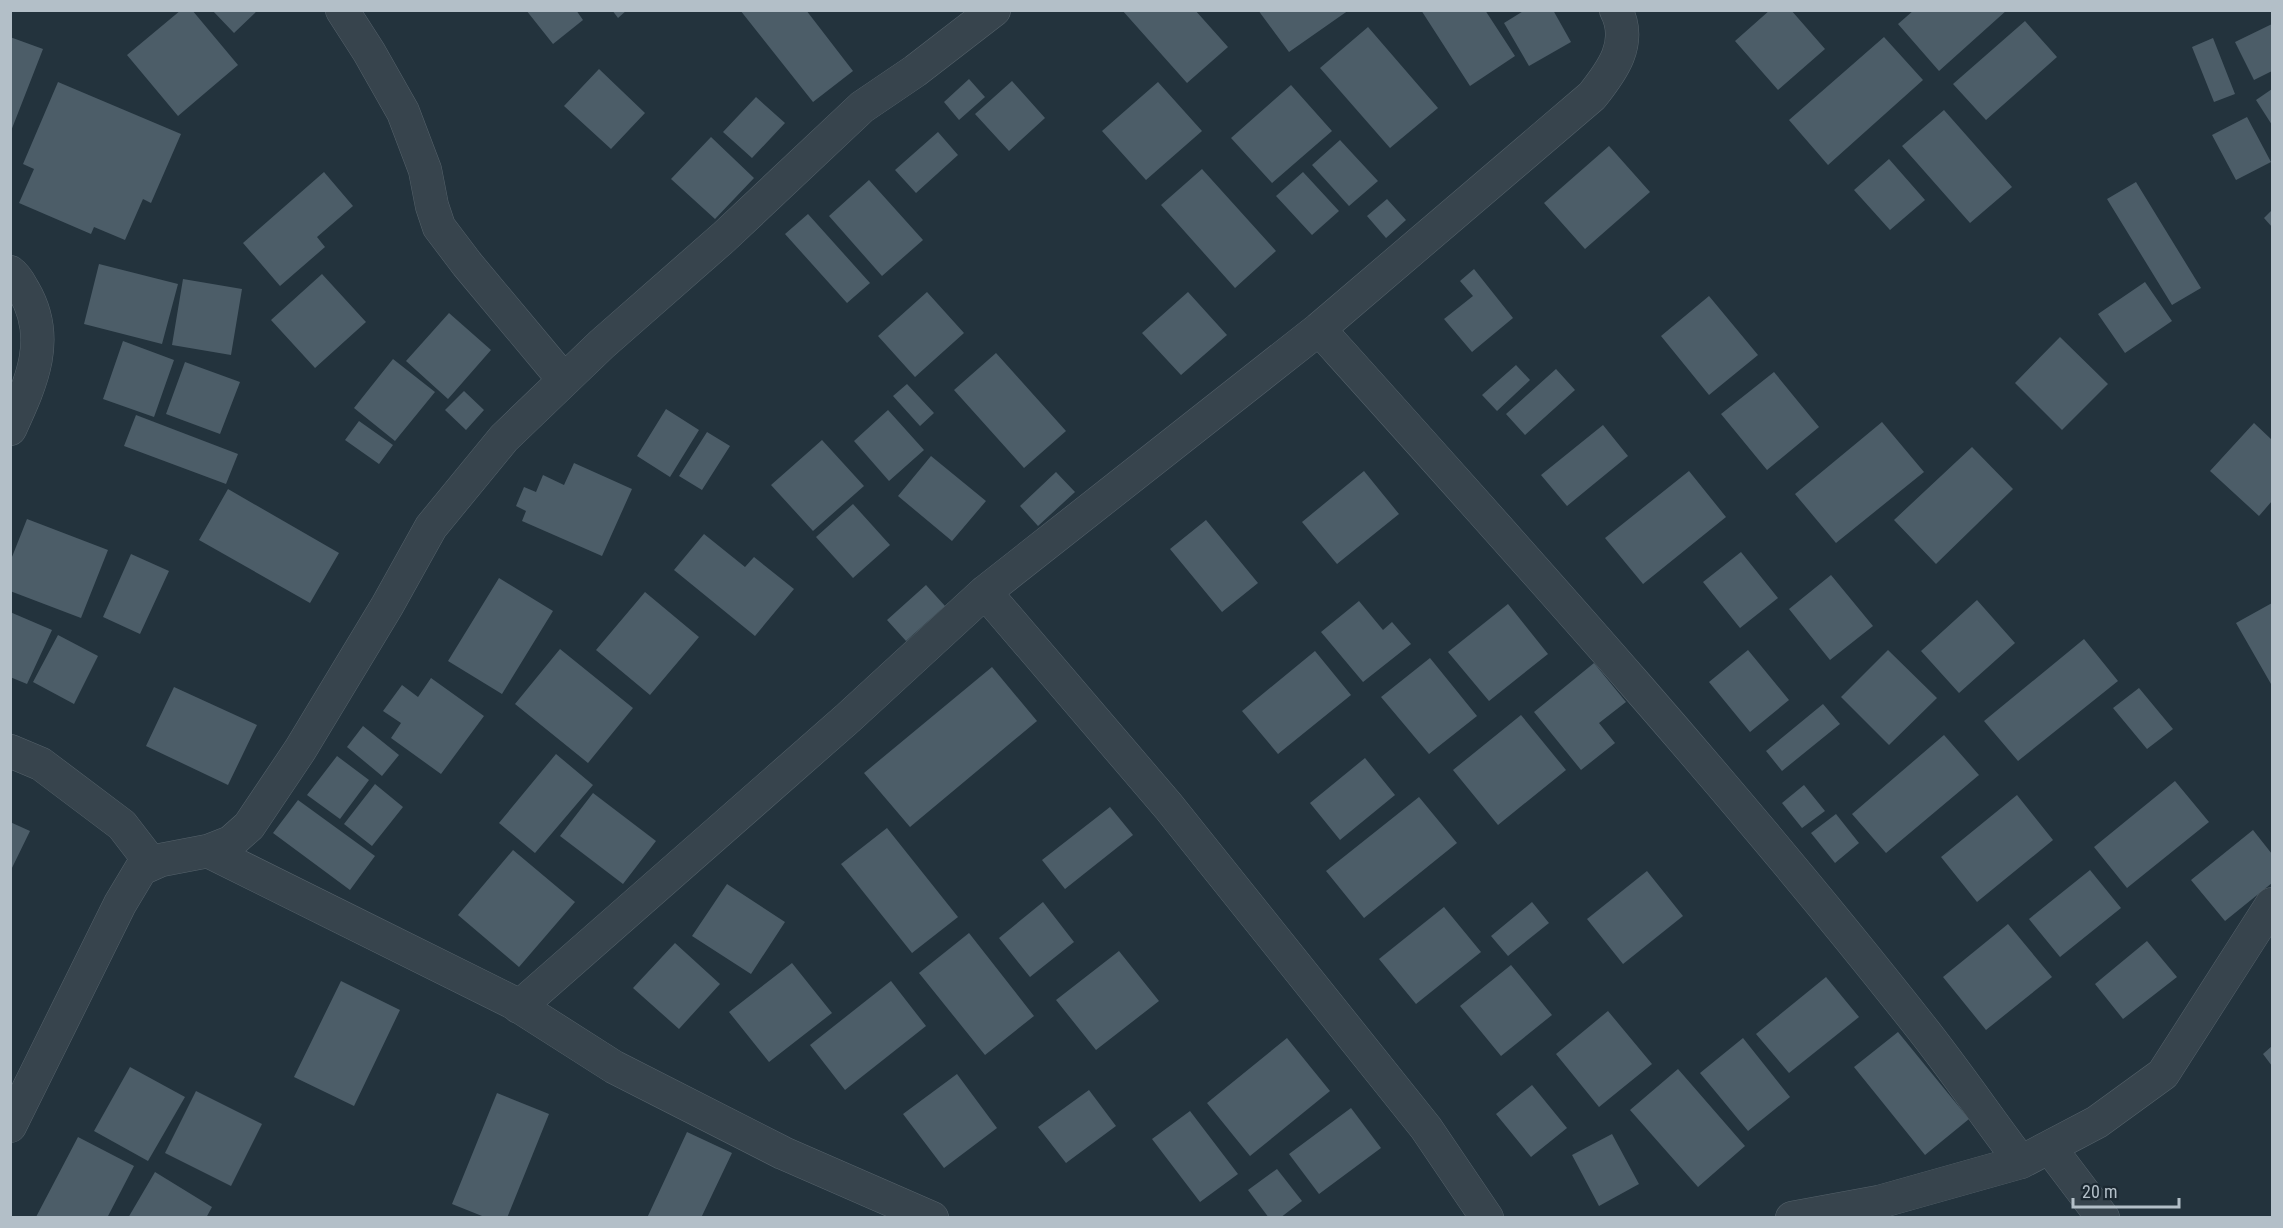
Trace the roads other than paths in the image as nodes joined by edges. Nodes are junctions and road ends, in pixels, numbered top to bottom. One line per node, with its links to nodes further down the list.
1 (342, 10): 6 (street)
2 (994, 10): 6 (street)
3 (1616, 10): 5 (street)
4 (10, 272): 7 (street)
5 (1319, 328): 8 (street); 16 (street)
6 (564, 380): 10 (street)
7 (10, 429)
8 (985, 592): 13 (street); 18 (street)
9 (10, 751): 11 (street)
10 (208, 851): 11 (street); 13 (street)
11 (152, 864): 14 (street)
12 (2272, 904): 15 (street)
13 (519, 1007): 17 (street)
14 (10, 1126)
15 (2050, 1148): 16 (street); 20 (street)
16 (2021, 1162): 19 (street)
17 (932, 1218)
18 (1487, 1218)
19 (1792, 1218)
20 (2103, 1218)

